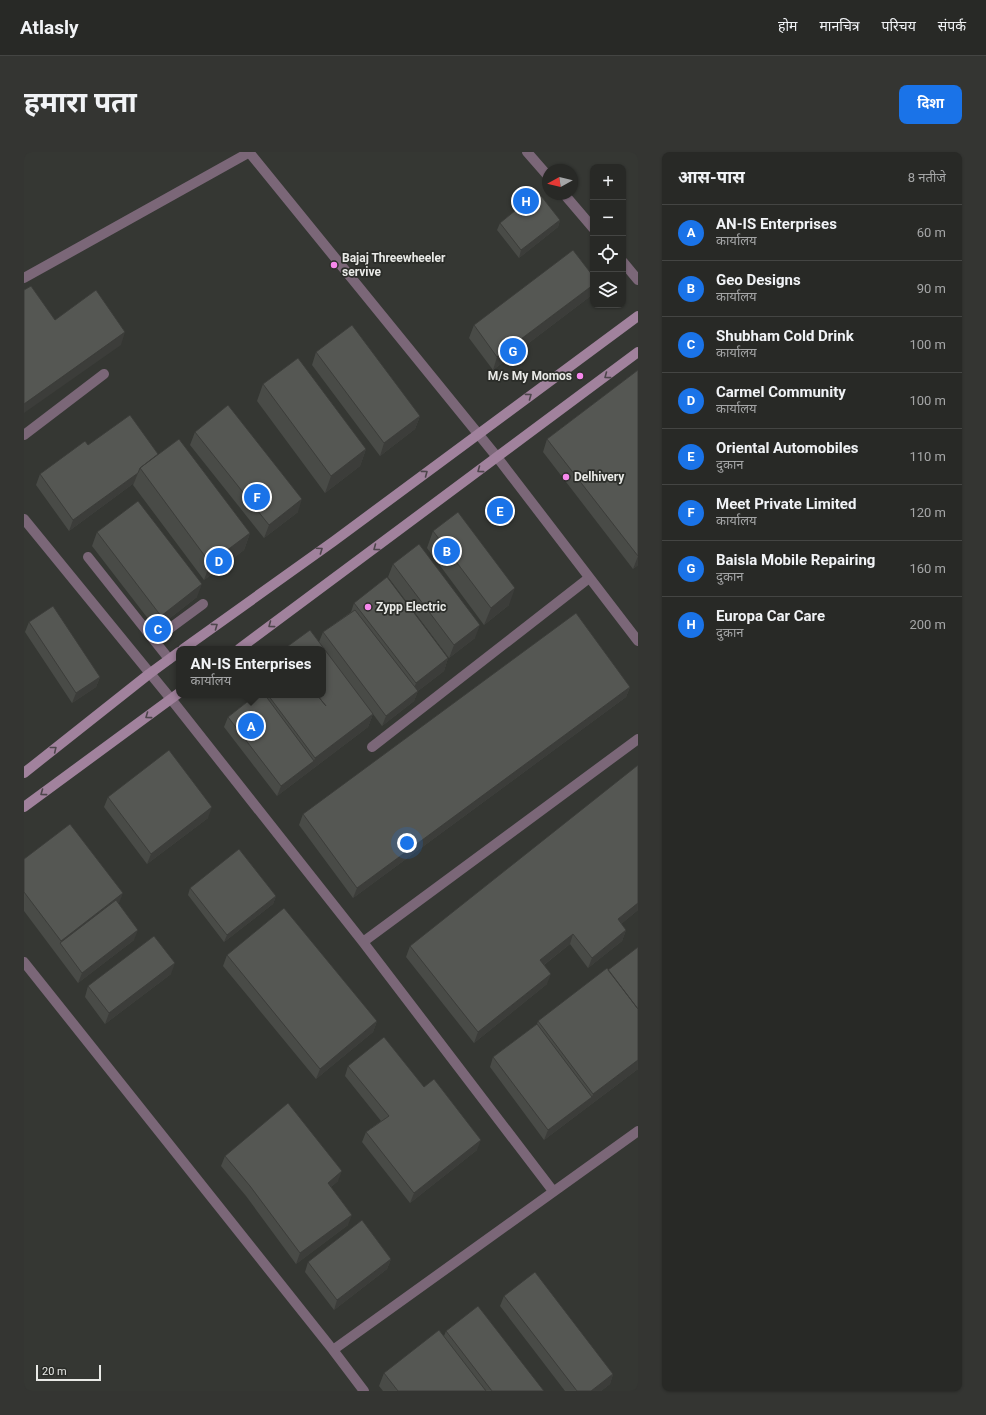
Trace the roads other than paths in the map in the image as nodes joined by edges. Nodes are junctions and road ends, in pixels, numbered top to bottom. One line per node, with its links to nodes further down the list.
1 (249, 152): 7 (street); 12 (street)
2 (527, 152): 3 (street)
3 (542, 169)
4 (569, 200): 5 (street)
5 (590, 224)
6 (626, 266): 8 (street)
7 (24, 278)
8 (638, 280)
9 (638, 316): 12 (street, one-way to 9)
10 (638, 352): 14 (street, one-way to 14)
11 (104, 374): 13 (street)
12 (478, 433): 14 (street); 21 (street, one-way to 12)
13 (24, 435)
14 (497, 458): 17 (street); 22 (street, one-way to 22)
15 (24, 519): 25 (street)
16 (88, 557): 19 (street)
17 (589, 578): 20 (street); 29 (street)
18 (203, 604): 19 (street)
19 (154, 640): 24 (street)
20 (638, 641)
21 (187, 646)
22 (243, 646)
23 (176, 654): 24 (street)
24 (169, 659): 25 (street)
25 (149, 674): 26 (street); 30 (street, one-way to 25)
26 (175, 696): 31 (street, one-way to 31)
27 (177, 698): 32 (street)
28 (638, 739): 32 (street)
29 (372, 747)
30 (24, 773)
31 (24, 807)
32 (363, 942): 35 (street)
33 (24, 962): 36 (street)
34 (638, 1131): 35 (street)
35 (553, 1191): 36 (street)
36 (333, 1350): 37 (street)
37 (364, 1391)

